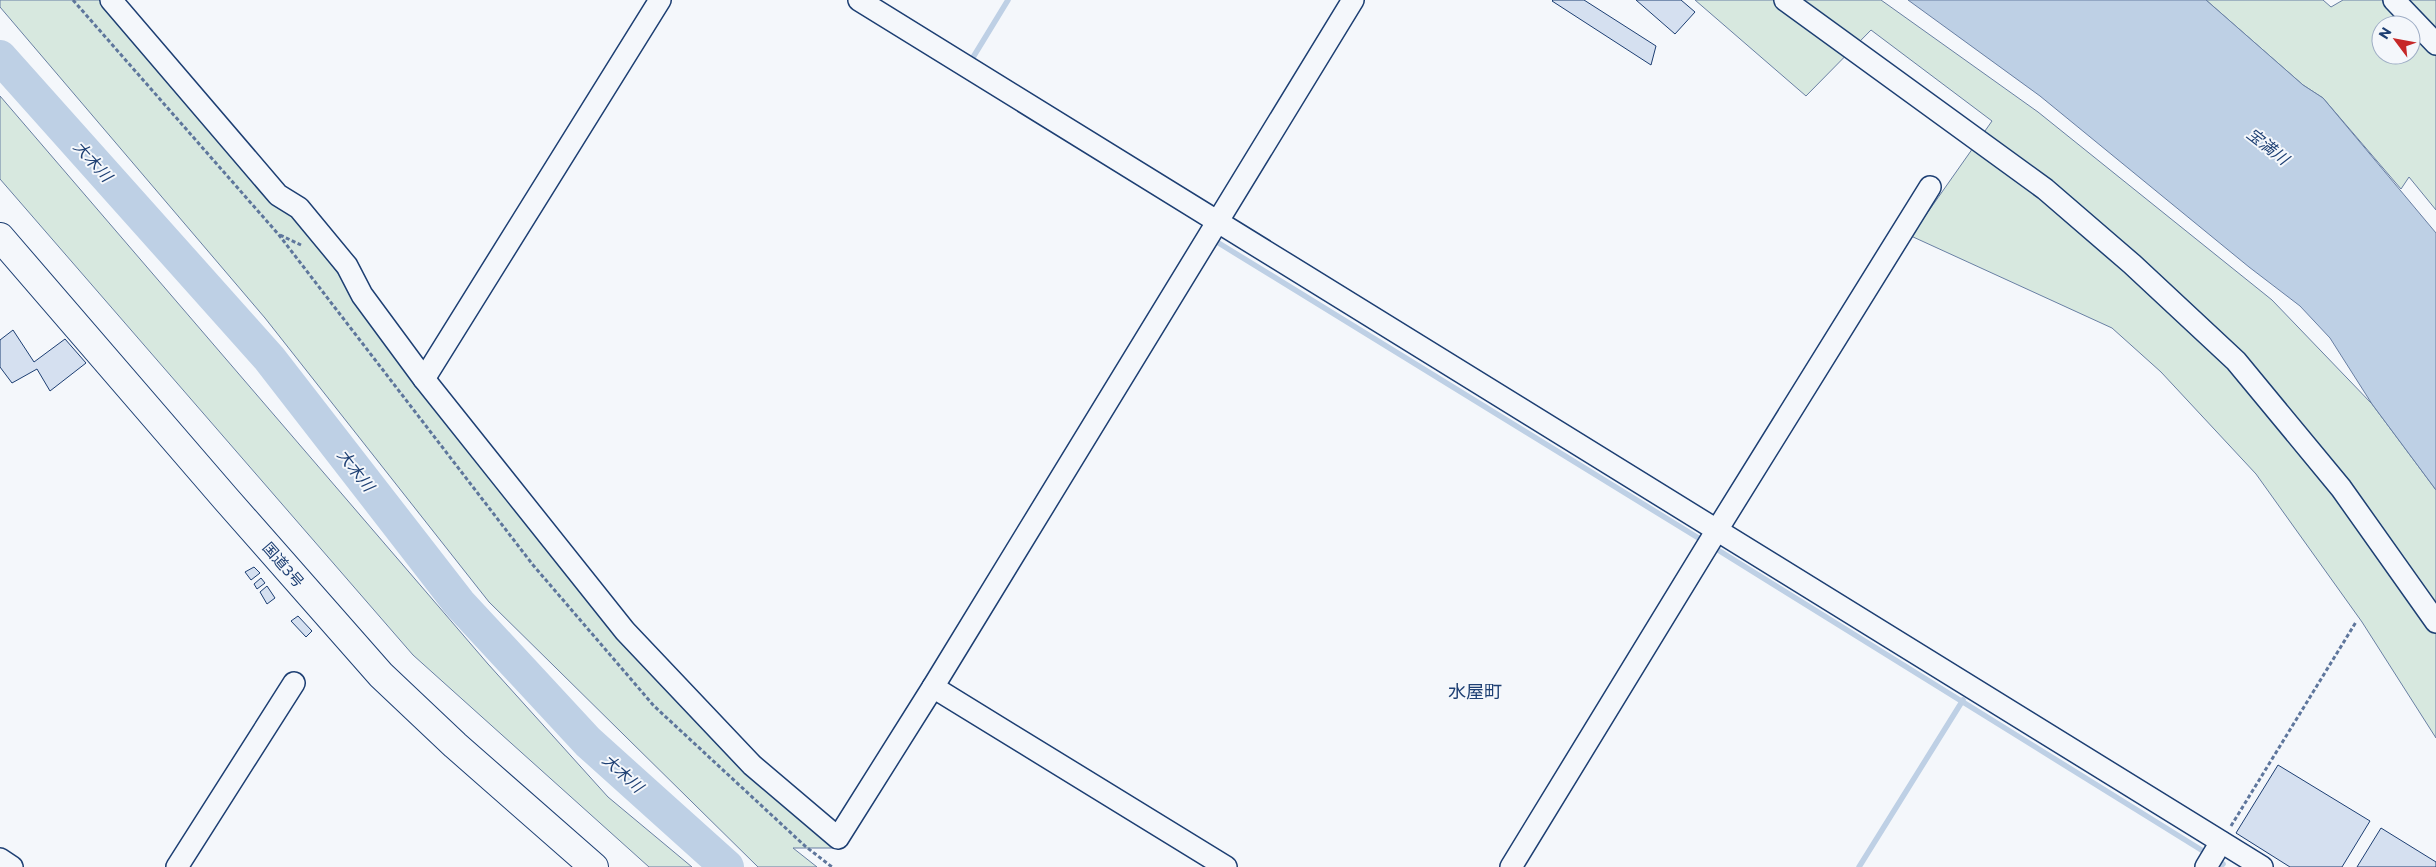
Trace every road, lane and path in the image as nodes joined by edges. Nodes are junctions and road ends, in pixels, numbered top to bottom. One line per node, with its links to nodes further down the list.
1 (73, 0): 23 (path)
2 (111, 0): 12 (street)
3 (660, 0): 12 (street)
4 (859, 0): 10 (street)
5 (1353, 0): 10 (street)
6 (1785, 0): 15 (street)
7 (2394, 0): 8 (street)
8 (2436, 44)
9 (1930, 187): 13 (street)
10 (1216, 221): 13 (street); 17 (street)
11 (0, 237): 22 (highway, 国道3号)
12 (424, 379): 17 (street)
13 (1717, 530): 18 (street); 25 (street)
14 (2356, 622): 18 (path)
15 (2436, 622)
16 (294, 683): 21 (street)
17 (933, 687): 24 (street)
18 (2221, 842): 26 (street); 27 (street)
19 (0, 859): 20 (street)
20 (12, 867)
21 (177, 867)
22 (594, 867)
23 (832, 867)
24 (1226, 867)
25 (1511, 867)
26 (2206, 867)
27 (2262, 867)

